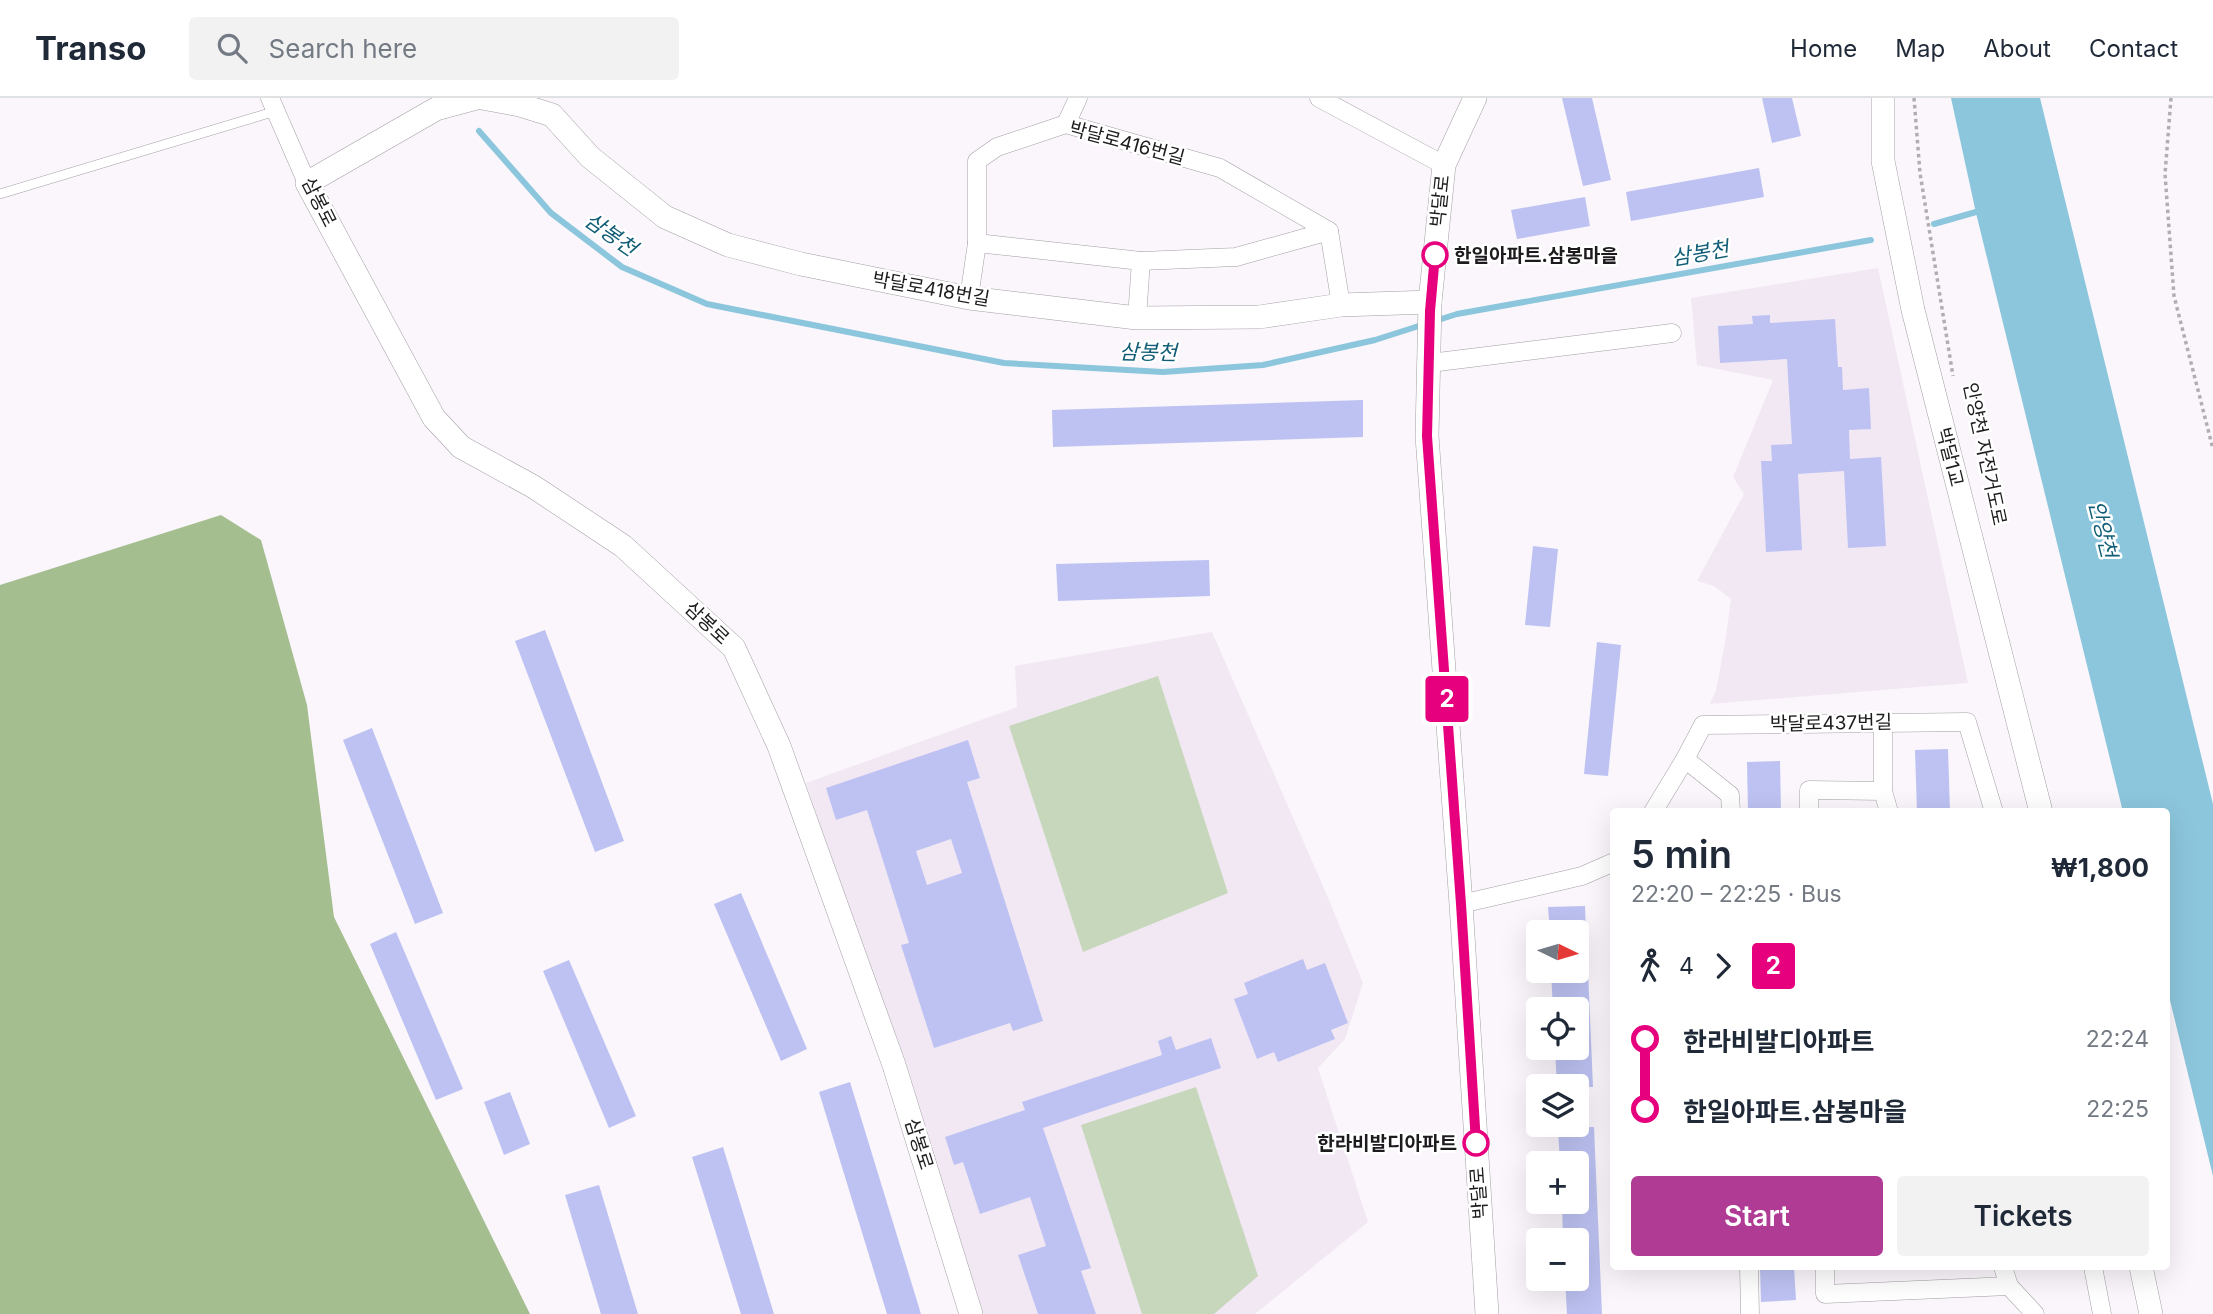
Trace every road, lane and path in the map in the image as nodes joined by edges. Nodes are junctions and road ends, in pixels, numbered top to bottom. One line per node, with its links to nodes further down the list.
1 (480, 98): 8 (street, 박달로418번길); 12 (street, 박달로418번길)
2 (1079, 98): 10 (street)
3 (1320, 98): 11 (street)
4 (1475, 98): 11 (street, 박달로)
5 (1883, 98): 33 (street, 박달1교)
6 (1914, 98): 23 (path, 안양천 자전거도로)
7 (2171, 98): 24 (path)
8 (526, 102): 17 (street, 박달로418번길)
9 (273, 104): 12 (street, 삼봉로); 13 (lane)
10 (1066, 124): 14 (street, 박달로416번길); 15 (street, 박달로416번길)
11 (1444, 165): 19 (street, 박달로)
12 (307, 183): 42 (street, 삼봉로)
13 (0, 194)
14 (1329, 231): 16 (street); 18 (street)
15 (976, 243): 16 (street); 17 (street, 박달로416번길)
16 (1141, 261): 20 (street)
17 (969, 298): 20 (street, 박달로418번길)
18 (1341, 306): 19 (street, 박달로418번길); 20 (street, 박달로418번길)
19 (1430, 306): 22 (street, 박달로)
20 (1138, 318)
21 (1672, 333): 22 (street)
22 (1430, 361): 35 (street, 박달로)
23 (1954, 379)
24 (2213, 449)
25 (1883, 722): 26 (street, 박달로437번길); 27 (street); 32 (street, 박달로437번길)
26 (1685, 759): 28 (street, 박달로437번길); 29 (street)
27 (1883, 790): 30 (street); 31 (street)
28 (1655, 808)
29 (1731, 808)
30 (1810, 808)
31 (1888, 808)
32 (1993, 808)
33 (2040, 808)
34 (1610, 864): 35 (street)
35 (1461, 904): 43 (street, 박달로)
36 (1749, 1270): 44 (street)
37 (1825, 1270): 41 (street)
38 (2004, 1270): 41 (street)
39 (2094, 1270): 46 (street)
40 (2142, 1270): 47 (street)
41 (2009, 1286): 45 (street)
42 (971, 1314)
43 (1487, 1314)
44 (1751, 1314)
45 (2035, 1314)
46 (2102, 1314)
47 (2151, 1314)

